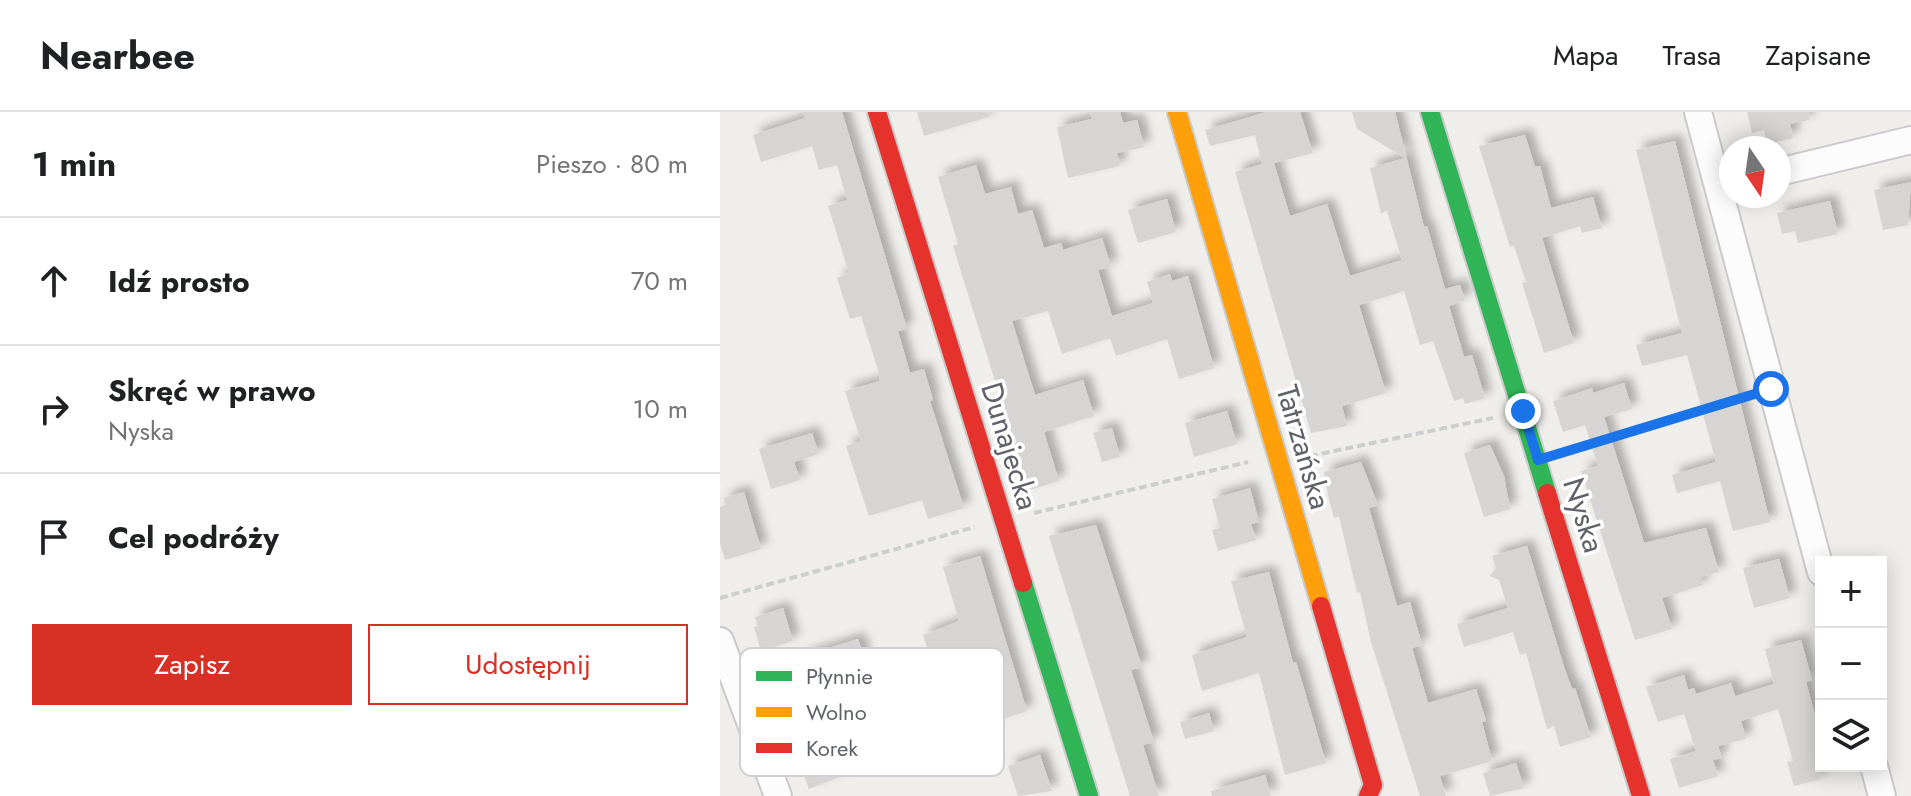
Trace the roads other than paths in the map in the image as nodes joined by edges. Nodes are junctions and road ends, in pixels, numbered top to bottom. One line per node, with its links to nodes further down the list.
1 (877, 112): 15 (street, Dunajecka)
2 (1177, 112): 16 (street, Tatrzańska)
3 (1430, 112): 17 (street, Nyska)
4 (1698, 112): 7 (street)
5 (1911, 140): 6 (street)
6 (1791, 169)
7 (1719, 172)
8 (1729, 208): 9 (street)
9 (1817, 556)
10 (720, 641): 11 (street)
11 (740, 696)
12 (1876, 772): 18 (street)
13 (769, 776): 14 (street)
14 (776, 796)
15 (1089, 796)
16 (1368, 796)
17 (1641, 796)
18 (1882, 796)

